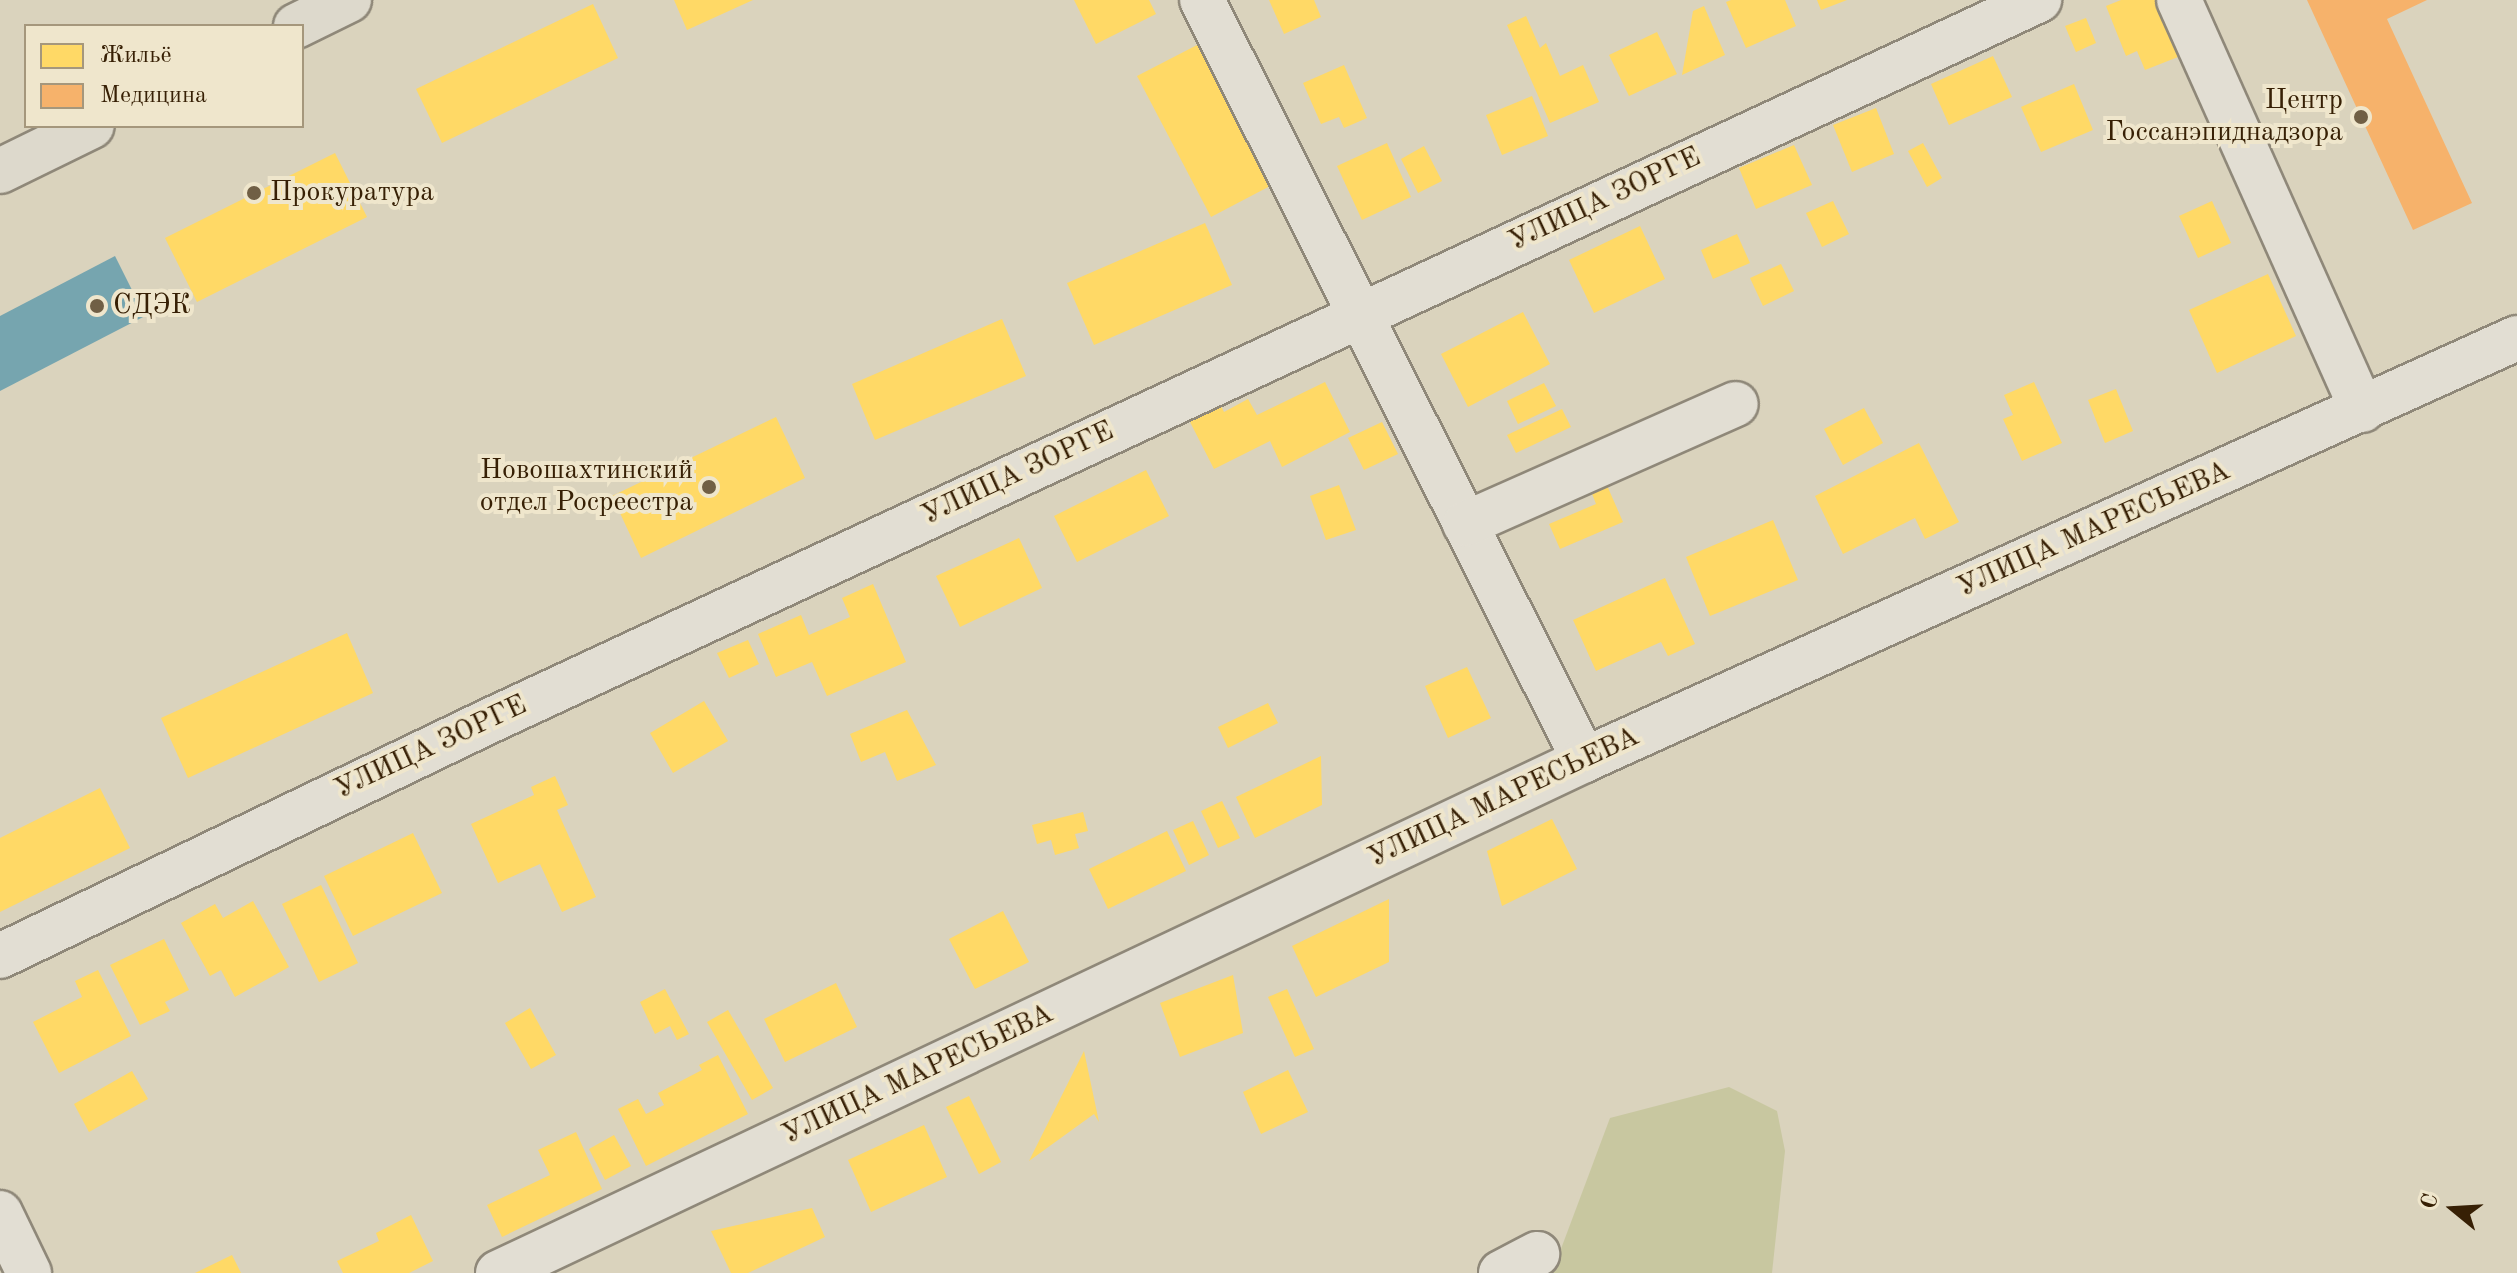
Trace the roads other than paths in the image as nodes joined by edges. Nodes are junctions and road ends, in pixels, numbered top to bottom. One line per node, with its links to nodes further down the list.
1 (349, 0): 5 (highway)
2 (1202, 0): 8 (street)
3 (2039, 0): 8 (street, УЛИЦА ЗОРГЕ)
4 (2179, 0): 11 (street)
5 (300, 24)
6 (88, 128): 7 (highway)
7 (0, 171)
8 (1359, 314): 12 (street); 14 (street, УЛИЦА ЗОРГЕ)
9 (2517, 338): 11 (street, УЛИЦА МАРЕСЬЕВА)
10 (1736, 404): 12 (street)
11 (2362, 410): 13 (street, УЛИЦА МАРЕСЬЕВА)
12 (1465, 524): 13 (street)
13 (1584, 760): 17 (street, УЛИЦА МАРЕСЬЕВА)
14 (0, 956)
15 (0, 1213): 16 (street)
16 (29, 1273)
17 (498, 1273)

